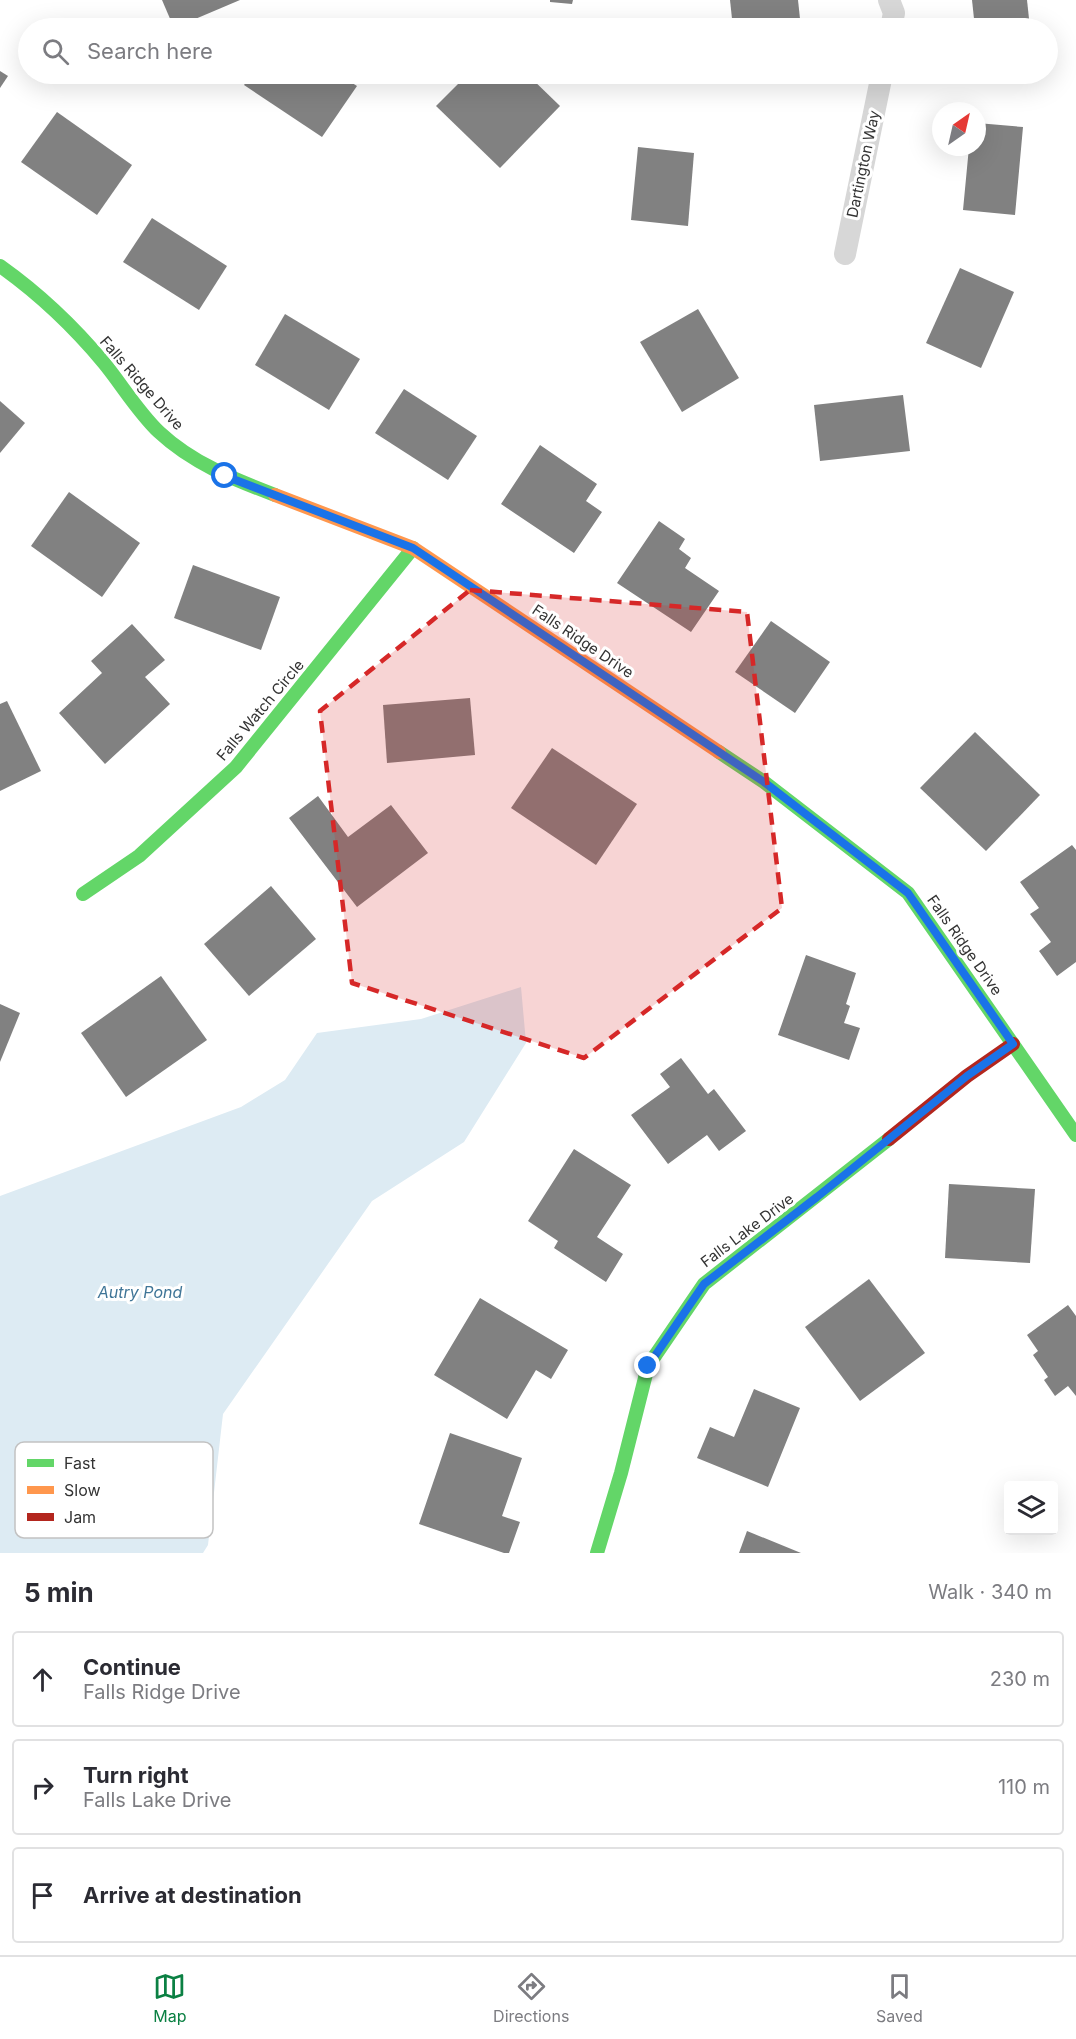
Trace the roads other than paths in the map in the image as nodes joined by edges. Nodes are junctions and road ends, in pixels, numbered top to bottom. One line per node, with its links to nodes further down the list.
1 (889, 0): 2 (street)
2 (893, 18)
3 (880, 84): 4 (street, Dartington Way)
4 (845, 254)
5 (0, 266): 6 (street, Falls Ridge Drive)
6 (413, 548): 7 (street, Falls Watch Circle); 8 (street, Falls Ridge Drive)
7 (83, 894)
8 (1013, 1044): 9 (street, Falls Ridge Drive); 10 (street, Falls Lake Drive)
9 (1076, 1135)
10 (597, 1553)

